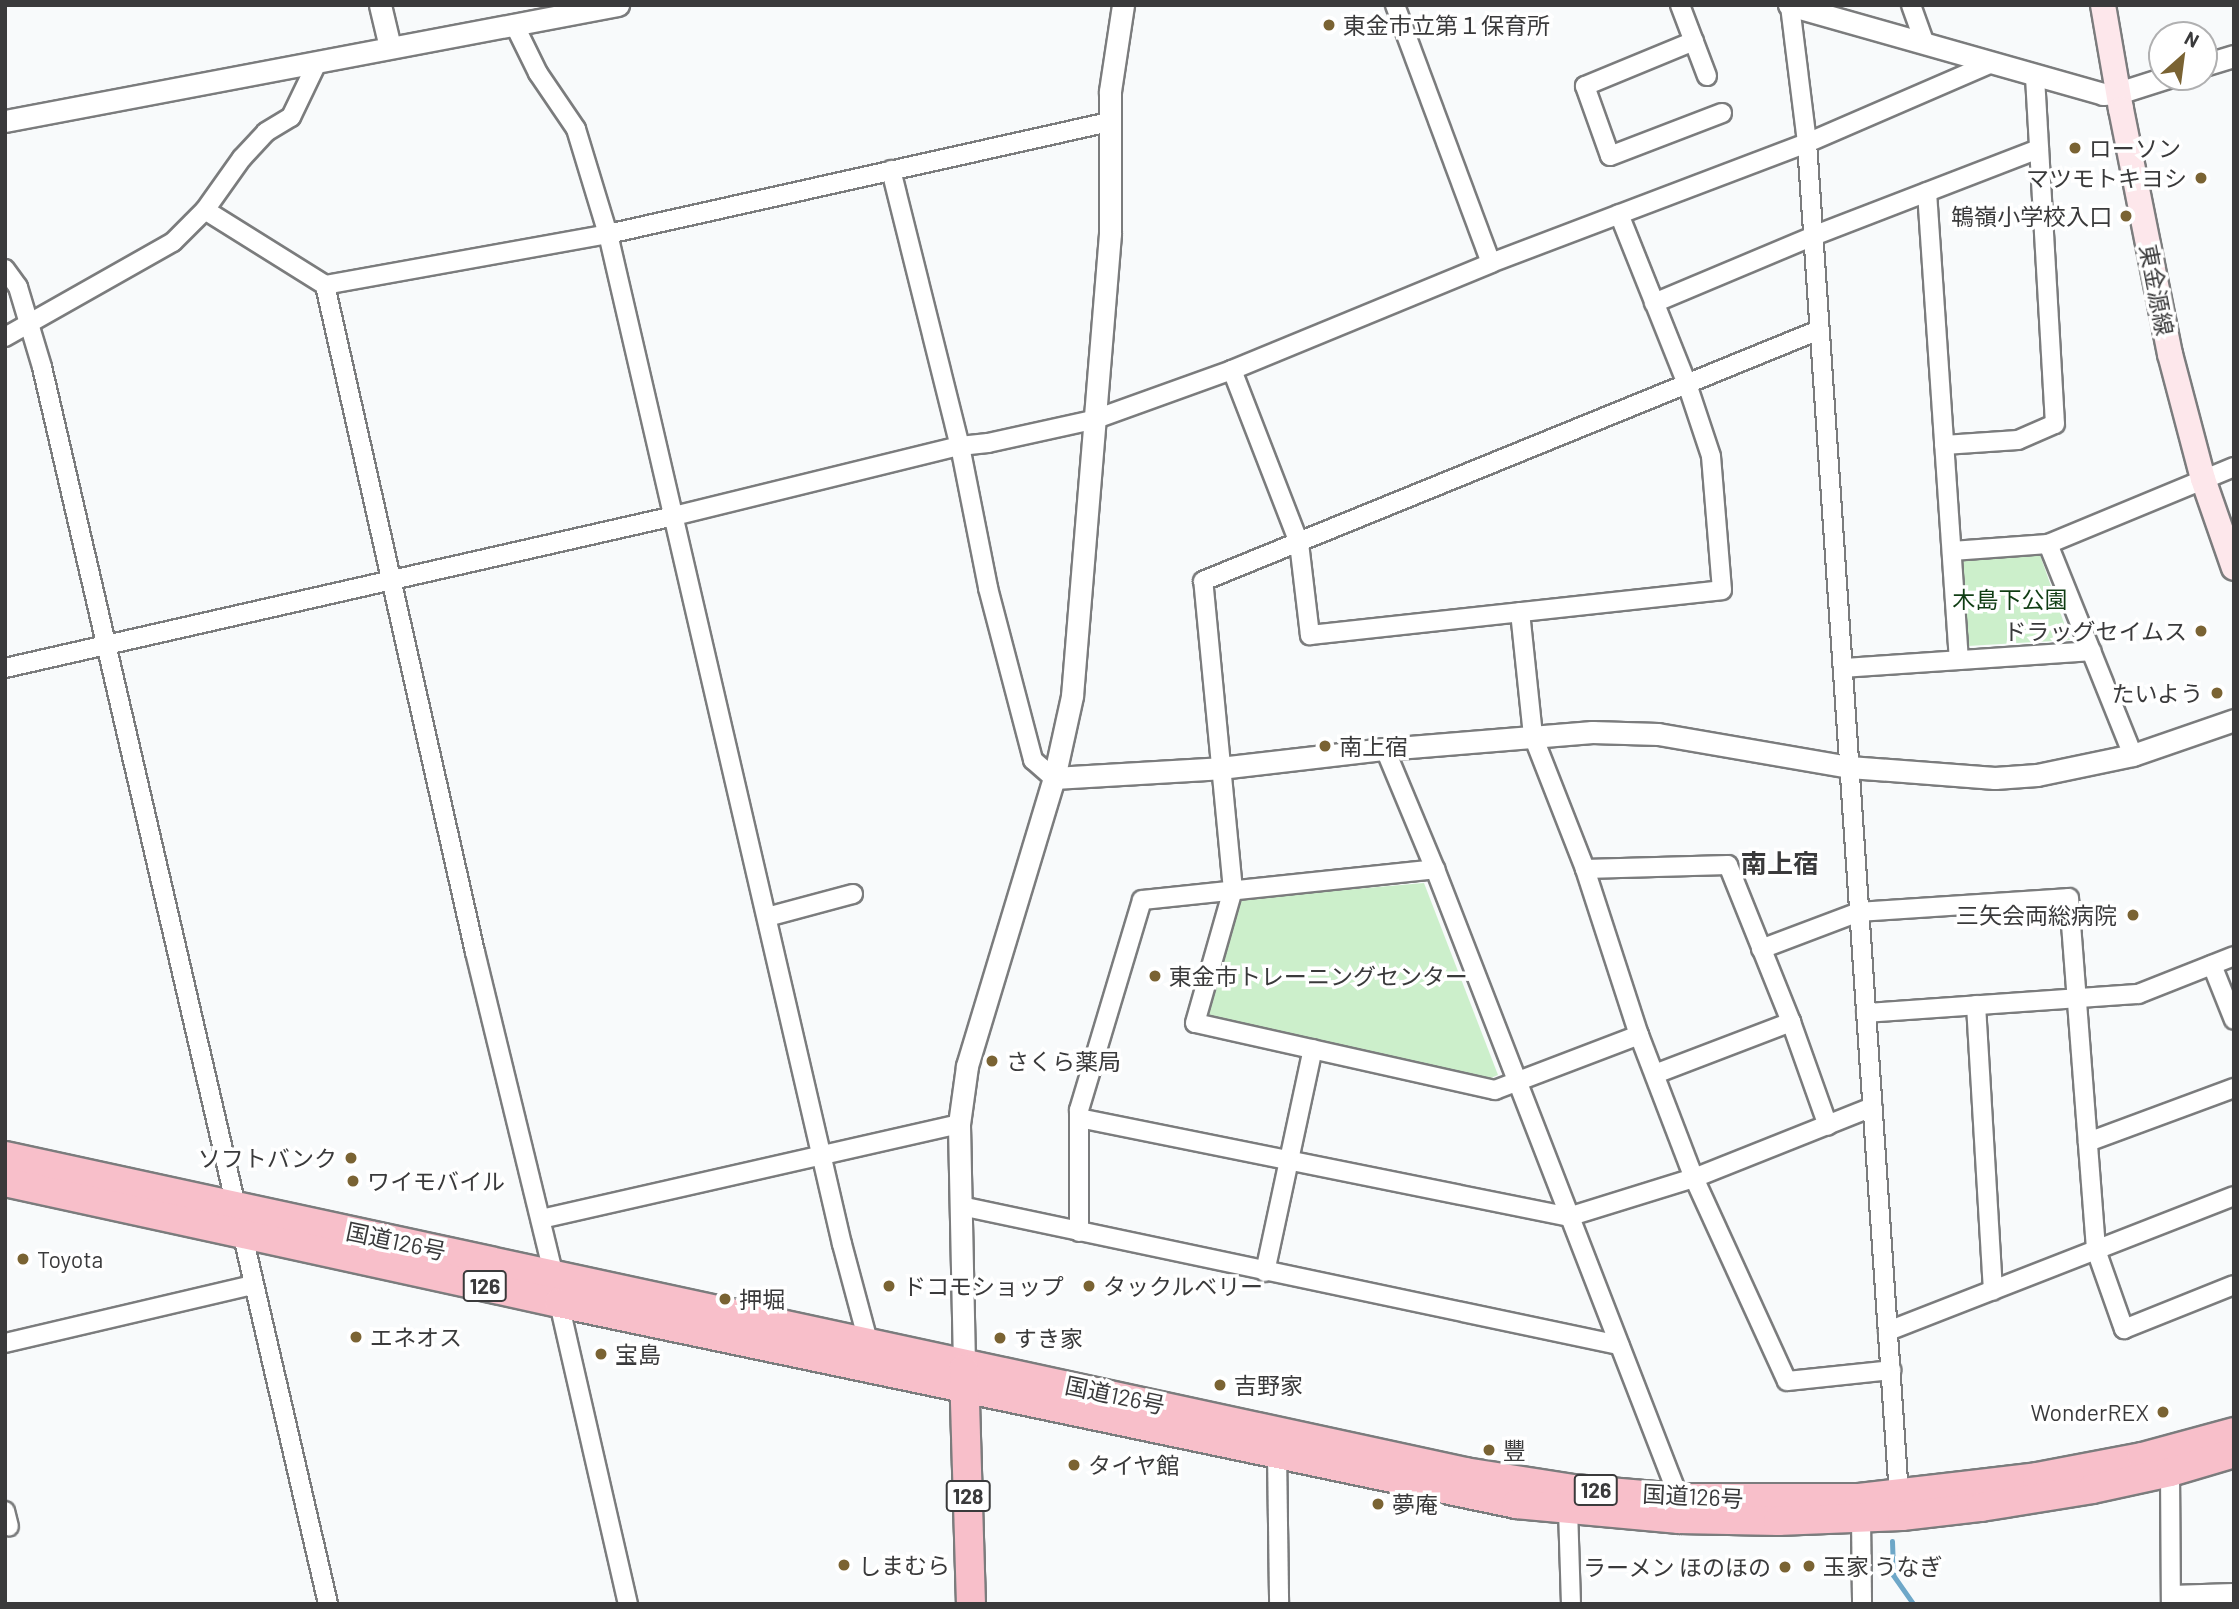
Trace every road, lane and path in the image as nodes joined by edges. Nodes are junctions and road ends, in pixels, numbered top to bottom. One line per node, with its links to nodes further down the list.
1 (380, 5): 12 (street)
2 (618, 5): 9 (street)
3 (1123, 5): 21 (street)
4 (1395, 5): 30 (street)
5 (1680, 5): 10 (street)
6 (1790, 5): 11 (street); 22 (street)
7 (1910, 5): 11 (street)
8 (2104, 5): 18 (main road, 東金源線)
9 (514, 24): 12 (street); 28 (street)
10 (1694, 41): 16 (street); 19 (street)
11 (1925, 44): 14 (street)
12 (390, 47): 13 (street)
13 (317, 63): 20 (street); 26 (street)
14 (1992, 63): 15 (street); 22 (street)
15 (2035, 75): 18 (street); 23 (street)
16 (1707, 76)
17 (2148, 83): 18 (street)
18 (2118, 93): 43 (main road, 東金源線)
19 (1722, 113)
20 (5, 121)
21 (1109, 122): 24 (street); 39 (street)
22 (1807, 143): 27 (street); 29 (street)
23 (2039, 149): 25 (street); 40 (street)
24 (891, 170): 28 (street); 41 (street)
25 (1927, 192): 29 (street); 40 (street)
26 (205, 210): 32 (street); 34 (street)
27 (1619, 214): 30 (street); 33 (street)
28 (608, 234): 32 (street); 44 (street)
29 (1813, 236): 33 (street); 35 (street)
30 (1491, 262): 37 (street)
31 (5, 269): 34 (street)
32 (325, 285): 49 (street)
33 (1654, 303): 38 (street)
34 (31, 323): 36 (street); 51 (street)
35 (1819, 330): 38 (street); 55 (street)
36 (5, 337)
37 (1232, 370): 39 (street); 45 (street)
38 (1687, 384): 45 (street); 50 (street)
39 (1094, 420): 41 (street); 62 (street)
40 (1944, 445): 47 (street)
41 (960, 446): 44 (street); 62 (street)
42 (2234, 467): 43 (street)
43 (2203, 479): 46 (street); 48 (main road, 東金源線)
44 (674, 516): 49 (street); 68 (street)
45 (1298, 542): 50 (street); 61 (street)
46 (2048, 544): 47 (street); 52 (street)
47 (1952, 551): 53 (street)
48 (2234, 569)
49 (390, 582): 51 (street); 96 (street)
50 (1520, 612): 57 (street)
51 (107, 646): 54 (street); 95 (street)
52 (2091, 651): 53 (street); 59 (street)
53 (1959, 660): 55 (street)
54 (5, 668)
55 (1843, 668): 60 (street)
56 (2234, 720): 59 (street)
57 (1533, 736): 58 (street); 60 (street); 64 (street)
58 (1385, 750): 61 (street); 63 (street)
59 (2133, 755): 60 (street)
60 (1849, 767): 67 (street)
61 (1220, 768): 62 (street); 65 (street)
62 (1054, 778): 84 (street)
63 (1435, 869): 65 (street); 80 (street)
64 (1586, 869): 69 (street); 77 (street)
65 (1233, 890): 78 (street); 83 (street)
66 (853, 894): 68 (street)
67 (1859, 912): 69 (street); 72 (street); 74 (street)
68 (767, 917): 87 (street)
69 (1761, 949): 76 (street)
70 (2234, 956): 71 (street)
71 (2212, 965): 72 (street); 75 (street)
72 (2077, 998): 73 (street); 86 (street)
73 (1976, 1005): 74 (street); 103 (street)
74 (1866, 1013): 82 (street)
75 (2234, 1020)
76 (1791, 1022): 79 (street); 85 (street)
77 (1639, 1035): 79 (street); 80 (street)
78 (1313, 1049): 80 (street); 89 (street)
79 (1655, 1074): 90 (street)
80 (1516, 1081): 94 (street)
81 (2234, 1088): 86 (street)
82 (1872, 1107): 85 (street); 105 (street)
83 (1079, 1118): 89 (street); 97 (street)
84 (959, 1124): 87 (street); 93 (street)
85 (1828, 1126): 90 (street)
86 (2088, 1142): 98 (street)
87 (823, 1154): 96 (street); 107 (street)
88 (5, 1156): 95 (highway, 国道126号 / 126)
89 (1290, 1162): 94 (street); 99 (street)
90 (1694, 1178): 94 (street); 109 (street)
91 (5, 1182): 95 (highway, 国道126号 / 126)
92 (2234, 1196): 98 (street)
93 (961, 1206): 97 (street); 110 (street)
94 (1568, 1217): 108 (street)
95 (238, 1219): 100 (highway, 国道126号 / 126); 102 (street); 104 (highway, 国道126号 / 126)
96 (541, 1219): 100 (street)
97 (1079, 1232): 99 (street)
98 (2096, 1250): 101 (street); 103 (street)
99 (1265, 1272): 108 (street)
100 (554, 1275): 107 (highway, 国道126号 / 126)
101 (2234, 1284)
102 (253, 1285): 106 (street); 121 (street)
103 (1993, 1290): 105 (street)
104 (559, 1303): 110 (highway, 国道126号 / 126); 122 (street)
105 (1888, 1331): 109 (street)
106 (5, 1343)
107 (869, 1345): 110 (highway, 国道126号 / 126)
108 (1619, 1345): 116 (street)
109 (1891, 1370): 115 (street)
110 (964, 1376): 112 (highway, 国道126号 / 126); 116 (highway, 国道126号 / 126); 123 (highway, 128)
111 (2234, 1432): 115 (highway, 国道126号 / 126)
112 (1277, 1452): 117 (highway, 国道126号 / 126); 124 (street)
113 (2234, 1453): 114 (highway, 国道126号 / 126)
114 (2170, 1472): 118 (highway, 国道126号 / 126); 120 (street)
115 (1899, 1494): 116 (highway, 国道126号 / 126)
116 (1679, 1498)
117 (1568, 1509): 118 (highway, 国道126号 / 126); 125 (street)
118 (1861, 1518): 126 (street)
119 (2234, 1593): 120 (street)
120 (2171, 1599)
121 (328, 1604)
122 (628, 1604)
123 (971, 1604)
124 (1279, 1604)
125 (1571, 1604)
126 (1862, 1604)

